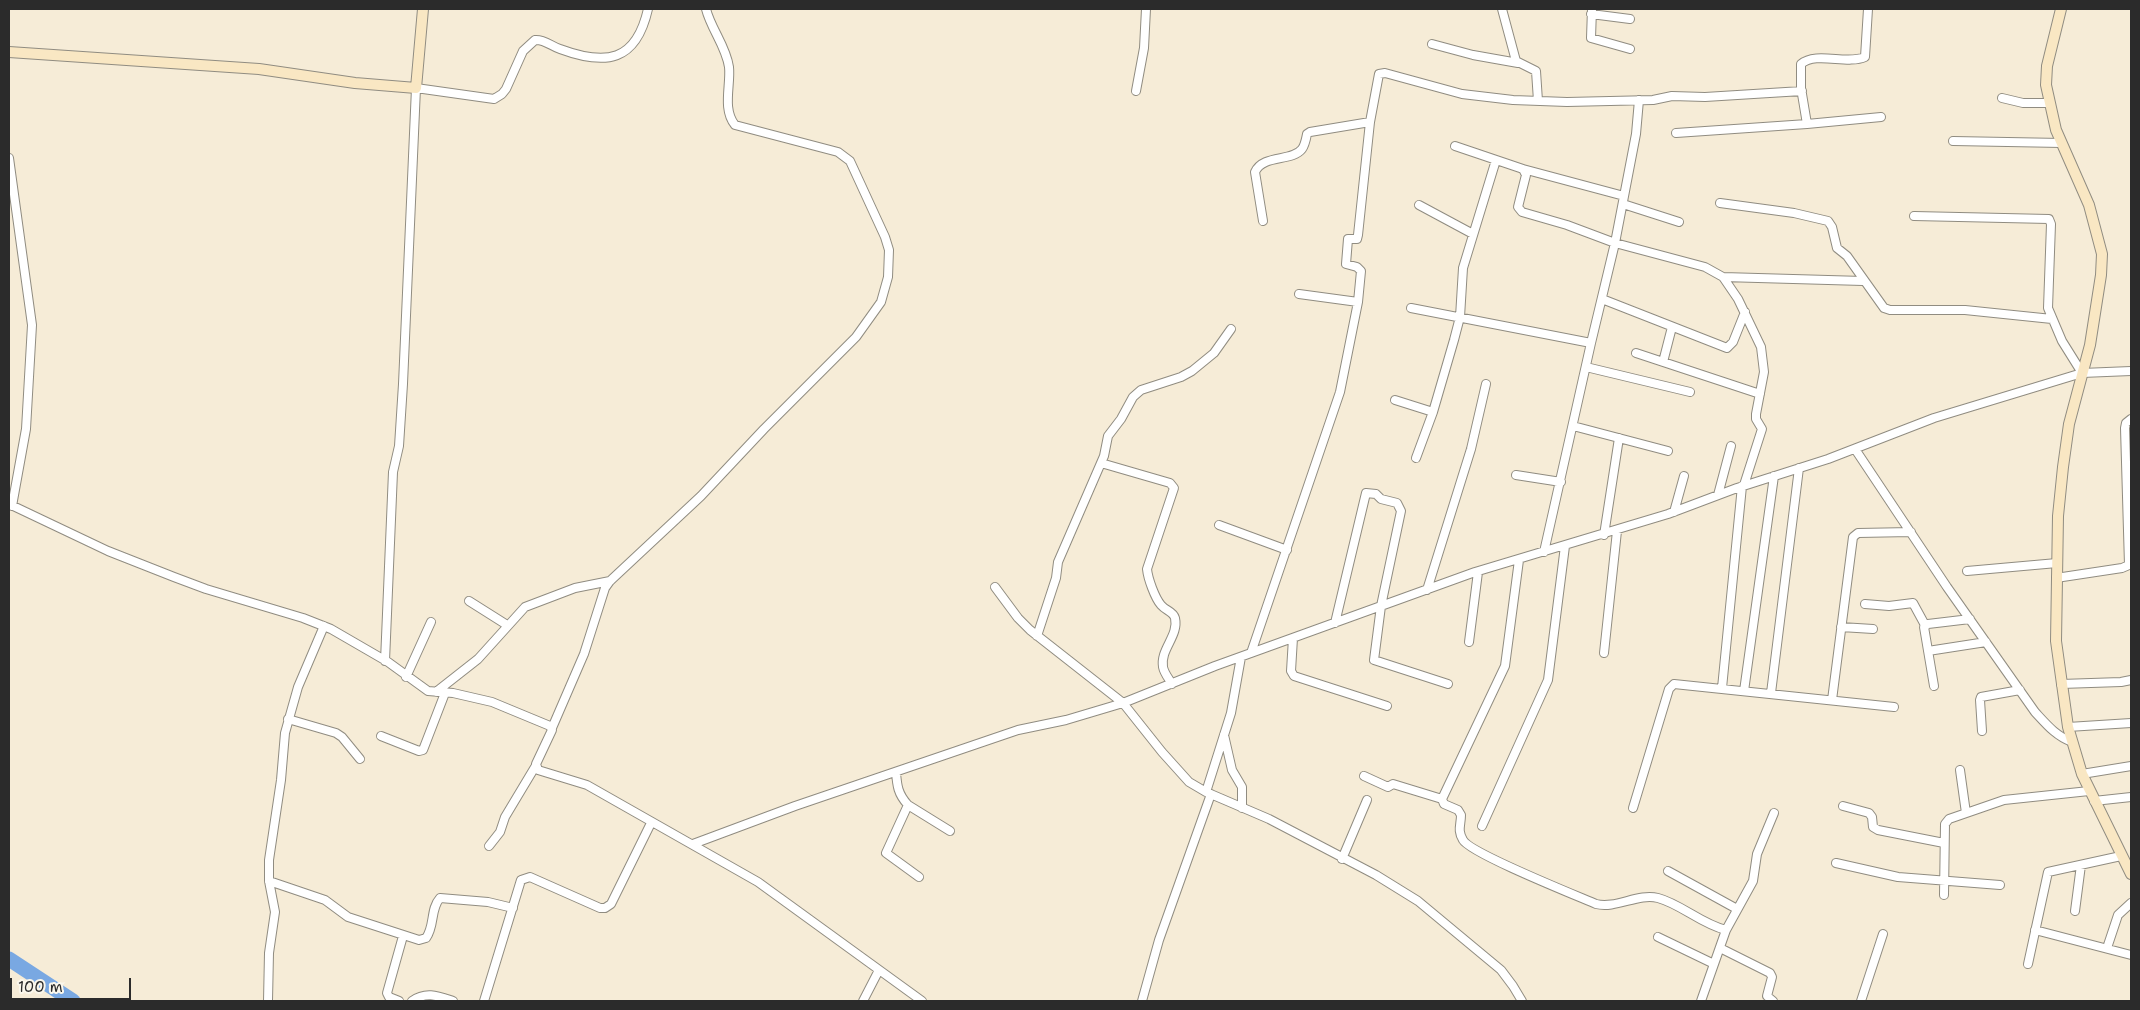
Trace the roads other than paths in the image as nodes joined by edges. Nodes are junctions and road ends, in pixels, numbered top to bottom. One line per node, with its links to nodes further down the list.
1 (423, 9): 14 (street)
2 (648, 9): 14 (street)
3 (706, 9): 92 (street)
4 (1146, 9): 15 (street)
5 (1502, 9): 13 (street)
6 (1868, 9): 16 (street)
7 (2061, 9): 20 (street)
8 (1591, 12): 9 (street); 11 (street)
9 (1630, 19)
10 (1432, 44): 13 (street)
11 (1630, 48)
12 (9, 52): 14 (street)
13 (1518, 63): 19 (street)
14 (416, 88): 114 (street)
15 (1136, 91)
16 (1802, 91): 18 (street); 23 (street)
17 (2002, 98): 20 (street)
18 (1640, 100): 19 (street); 31 (street)
19 (1538, 101): 22 (street)
20 (2048, 102): 26 (street)
21 (1881, 117): 23 (street)
22 (1370, 122): 35 (street); 43 (street)
23 (1807, 124): 24 (street)
24 (1676, 133)
25 (1954, 141): 26 (street)
26 (2062, 143): 55 (street)
27 (1455, 146): 29 (street)
28 (9, 158): 77 (street)
29 (1496, 160): 30 (street); 37 (street)
30 (1524, 169): 31 (street); 38 (street)
31 (1624, 200): 36 (street); 38 (street)
32 (1720, 203): 40 (street)
33 (1419, 205): 37 (street)
34 (1914, 216): 47 (street)
35 (1263, 221)
36 (1679, 222)
37 (1473, 234): 46 (street)
38 (1615, 243): 39 (street); 42 (street)
39 (1723, 277): 40 (street); 45 (street)
40 (1863, 281): 47 (street)
41 (1299, 294): 43 (street)
42 (1602, 299): 48 (street); 50 (street)
43 (1358, 302): 85 (street)
44 (1411, 308): 46 (street)
45 (1745, 312): 48 (street); 58 (street)
46 (1460, 317): 50 (street); 60 (street)
47 (2052, 319): 55 (street)
48 (1672, 327): 52 (street)
49 (1231, 329): 68 (street)
50 (1591, 343): 53 (street)
51 (1636, 353): 52 (street)
52 (1663, 362): 58 (street)
53 (1586, 367): 57 (street); 62 (street)
54 (2131, 371): 55 (street)
55 (2082, 373): 65 (street); 88 (street)
56 (1486, 384): 94 (street)
57 (1690, 392)
58 (1760, 394): 75 (street)
59 (1395, 400): 60 (street)
60 (1433, 412): 67 (street)
61 (2131, 419): 73 (street)
62 (1573, 426): 63 (street); 74 (street)
63 (1619, 438): 66 (street); 83 (street)
64 (1731, 446): 76 (street)
65 (1855, 449): 69 (street); 82 (street)
66 (1668, 451)
67 (1416, 458)
68 (1101, 463): 106 (street); 117 (street)
69 (1799, 468): 72 (street); 126 (street)
70 (1516, 475): 74 (street)
71 (1684, 476): 78 (street)
72 (1774, 476): 75 (street); 123 (street)
73 (2129, 477): 79 (street)
74 (1561, 482): 86 (street)
75 (1743, 486): 76 (street); 121 (street)
76 (1718, 495): 78 (street)
77 (11, 505): 103 (street)
78 (1674, 512): 81 (street)
79 (2130, 519): 91 (street)
80 (1219, 525): 85 (street)
81 (1617, 531): 83 (street); 112 (street)
82 (1911, 532): 98 (street); 104 (street)
83 (1604, 535): 84 (street)
84 (1565, 546): 86 (street); 159 (street)
85 (1287, 550): 111 (street)
86 (1544, 552): 87 (street)
87 (1519, 560): 90 (street); 149 (street)
88 (2057, 563): 89 (street); 91 (street)
89 (1966, 571)
90 (1478, 572): 94 (street); 108 (street)
91 (2056, 578): 119 (street)
92 (610, 581): 101 (street); 134 (street)
93 (995, 587): 106 (street)
94 (1427, 590): 97 (street)
95 (469, 601): 101 (street)
96 (1865, 604): 102 (street)
97 (1381, 606): 100 (street); 100 (street); 118 (street)
98 (1970, 619): 102 (street); 109 (street)
99 (431, 622): 115 (street)
100 (1335, 623): 107 (street)
101 (507, 625): 125 (street)
102 (1925, 625): 110 (street)
103 (324, 626): 114 (street); 131 (street)
104 (1841, 627): 105 (street); 127 (street)
105 (1873, 629)
106 (1037, 636): 128 (street)
107 (1293, 638): 111 (street); 129 (street)
108 (1469, 642)
109 (1986, 642): 110 (street); 122 (street)
110 (1928, 652): 120 (street)
111 (1251, 653): 113 (street)
112 (1604, 653)
113 (1241, 657): 117 (street); 137 (street)
114 (386, 661): 115 (street)
115 (406, 677): 125 (street)
116 (2131, 680): 119 (street)
117 (1172, 684): 128 (street)
118 (1448, 684)
119 (2061, 684): 133 (street)
120 (1934, 686)
121 (1722, 688): 123 (street); 155 (street)
122 (2020, 690): 135 (street); 138 (street)
123 (1744, 691): 126 (street)
124 (445, 692): 125 (street); 134 (street); 136 (street)
125 (436, 693)
126 (1771, 693): 127 (street)
127 (1832, 700): 130 (street)
128 (1123, 703): 143 (street); 147 (street)
129 (1386, 706)
130 (1894, 707)
131 (288, 719): 139 (street); 171 (street)
132 (2131, 723): 133 (street)
133 (2068, 727): 138 (street)
134 (552, 728): 141 (street)
135 (1982, 731)
136 (381, 736)
137 (1224, 736): 147 (street); 154 (street)
138 (2072, 742): 144 (street)
139 (360, 759)
140 (2131, 766): 144 (street)
141 (535, 767): 158 (street); 163 (street)
142 (1960, 770): 157 (street)
143 (896, 772): 152 (street); 162 (street)
144 (2082, 774): 146 (street)
145 (1364, 776): 149 (street)
146 (2089, 791): 151 (street); 157 (street)
147 (1208, 793): 154 (street); 197 (street)
148 (2131, 797): 151 (street)
149 (1442, 799): 179 (street)
150 (1367, 800): 165 (street)
151 (2094, 802): 164 (street)
152 (908, 806): 160 (street); 170 (street)
153 (1843, 806): 161 (street)
154 (1242, 808): 165 (street)
155 (1633, 808)
156 (1774, 813): 177 (street)
157 (1966, 813): 161 (street)
158 (651, 823): 162 (street); 176 (street)
159 (1482, 826)
160 (950, 831)
161 (1944, 843): 172 (street)
162 (693, 844): 189 (street)
163 (489, 846)
164 (2121, 856): 167 (street); 169 (street)
165 (1342, 859): 198 (street)
166 (1836, 863): 172 (street)
167 (2081, 865): 178 (street); 180 (street)
168 (1668, 871): 177 (street)
169 (2131, 874)
170 (920, 877)
171 (269, 881): 182 (street); 190 (street)
172 (1944, 881): 173 (street); 174 (street)
173 (2000, 885)
174 (1944, 895)
175 (2131, 903): 185 (street)
176 (513, 908): 182 (street); 194 (street)
177 (1737, 909): 179 (street)
178 (2075, 911)
179 (1726, 930): 184 (street)
180 (2035, 930): 185 (street); 188 (street)
181 (1883, 934): 201 (street)
182 (403, 936): 191 (street)
183 (1658, 937): 187 (street)
184 (1720, 948): 187 (street); 200 (street)
185 (2107, 948): 186 (street)
186 (2131, 955)
187 (1714, 964): 199 (street)
188 (2028, 964)
189 (880, 970): 195 (street); 196 (street)
190 (268, 1001)
191 (399, 1001)
192 (412, 1001): 193 (street)
193 (453, 1001)
194 (484, 1001)
195 (863, 1001)
196 (922, 1001)
197 (1142, 1001)
198 (1522, 1001)
199 (1702, 1001)
200 (1773, 1001)
201 (1861, 1001)

